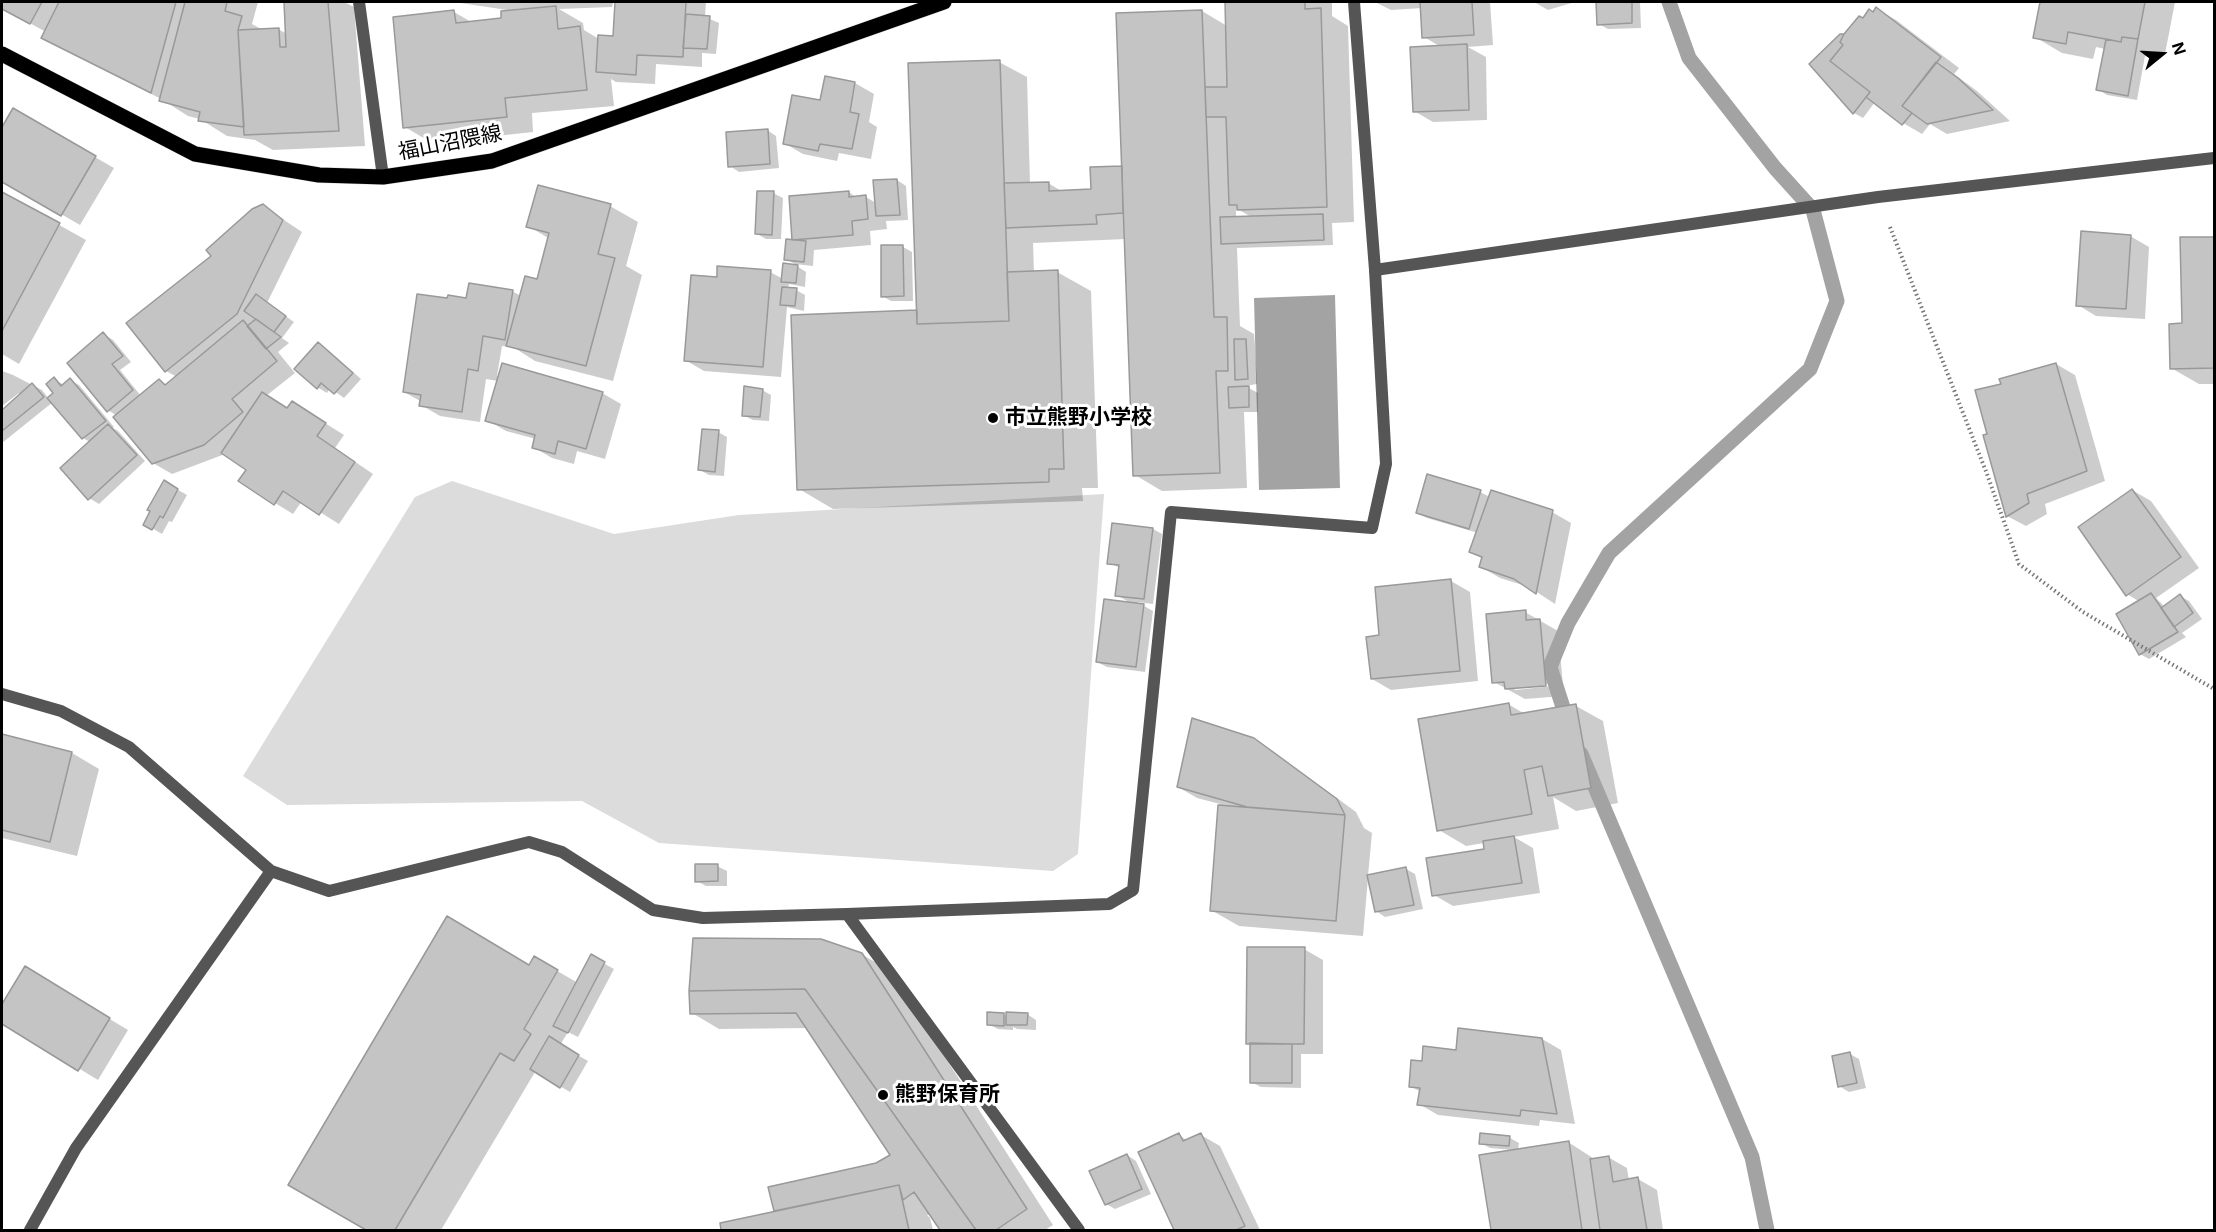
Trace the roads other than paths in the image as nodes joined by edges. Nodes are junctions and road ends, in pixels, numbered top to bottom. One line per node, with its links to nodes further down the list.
1 (359, 2): 6 (street)
2 (944, 2): 6 (main road, 福山沼隈線)
3 (1354, 2): 7 (street)
4 (2, 54): 6 (main road, 福山沼隈線)
5 (2214, 158): 7 (street)
6 (382, 177)
7 (1375, 270): 10 (street)
8 (2, 694): 9 (street)
9 (271, 871): 10 (street); 11 (street)
10 (847, 914): 12 (street)
11 (30, 1230)
12 (1079, 1230)

